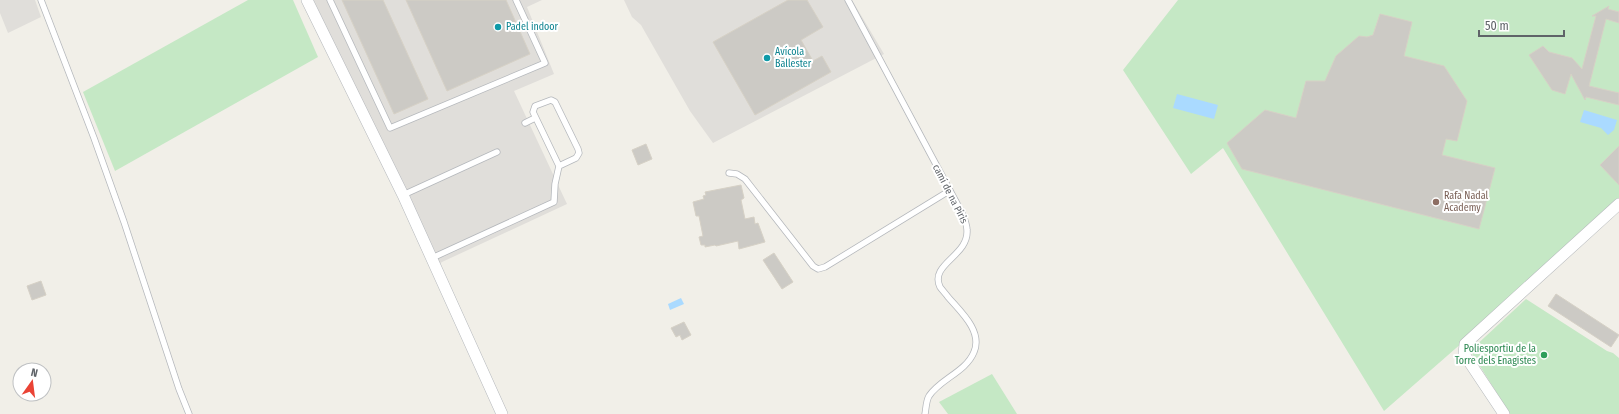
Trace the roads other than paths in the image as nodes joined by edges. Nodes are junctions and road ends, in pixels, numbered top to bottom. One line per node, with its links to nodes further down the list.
1 (41, 0): 15 (lane)
2 (307, 0): 12 (street)
3 (330, 0): 4 (lane)
4 (516, 0)
5 (848, 0): 11 (lane, camí de na Piris)
6 (535, 118): 7 (lane); 9 (lane); 9 (lane)
7 (525, 123)
8 (497, 152): 12 (lane)
9 (559, 166): 14 (lane)
10 (729, 174): 11 (lane)
11 (949, 191): 17 (lane, camí de na Piris)
12 (403, 195): 14 (street)
13 (1619, 204): 18 (street)
14 (432, 258): 16 (street)
15 (189, 414)
16 (502, 414)
17 (925, 414)
18 (1504, 414)

